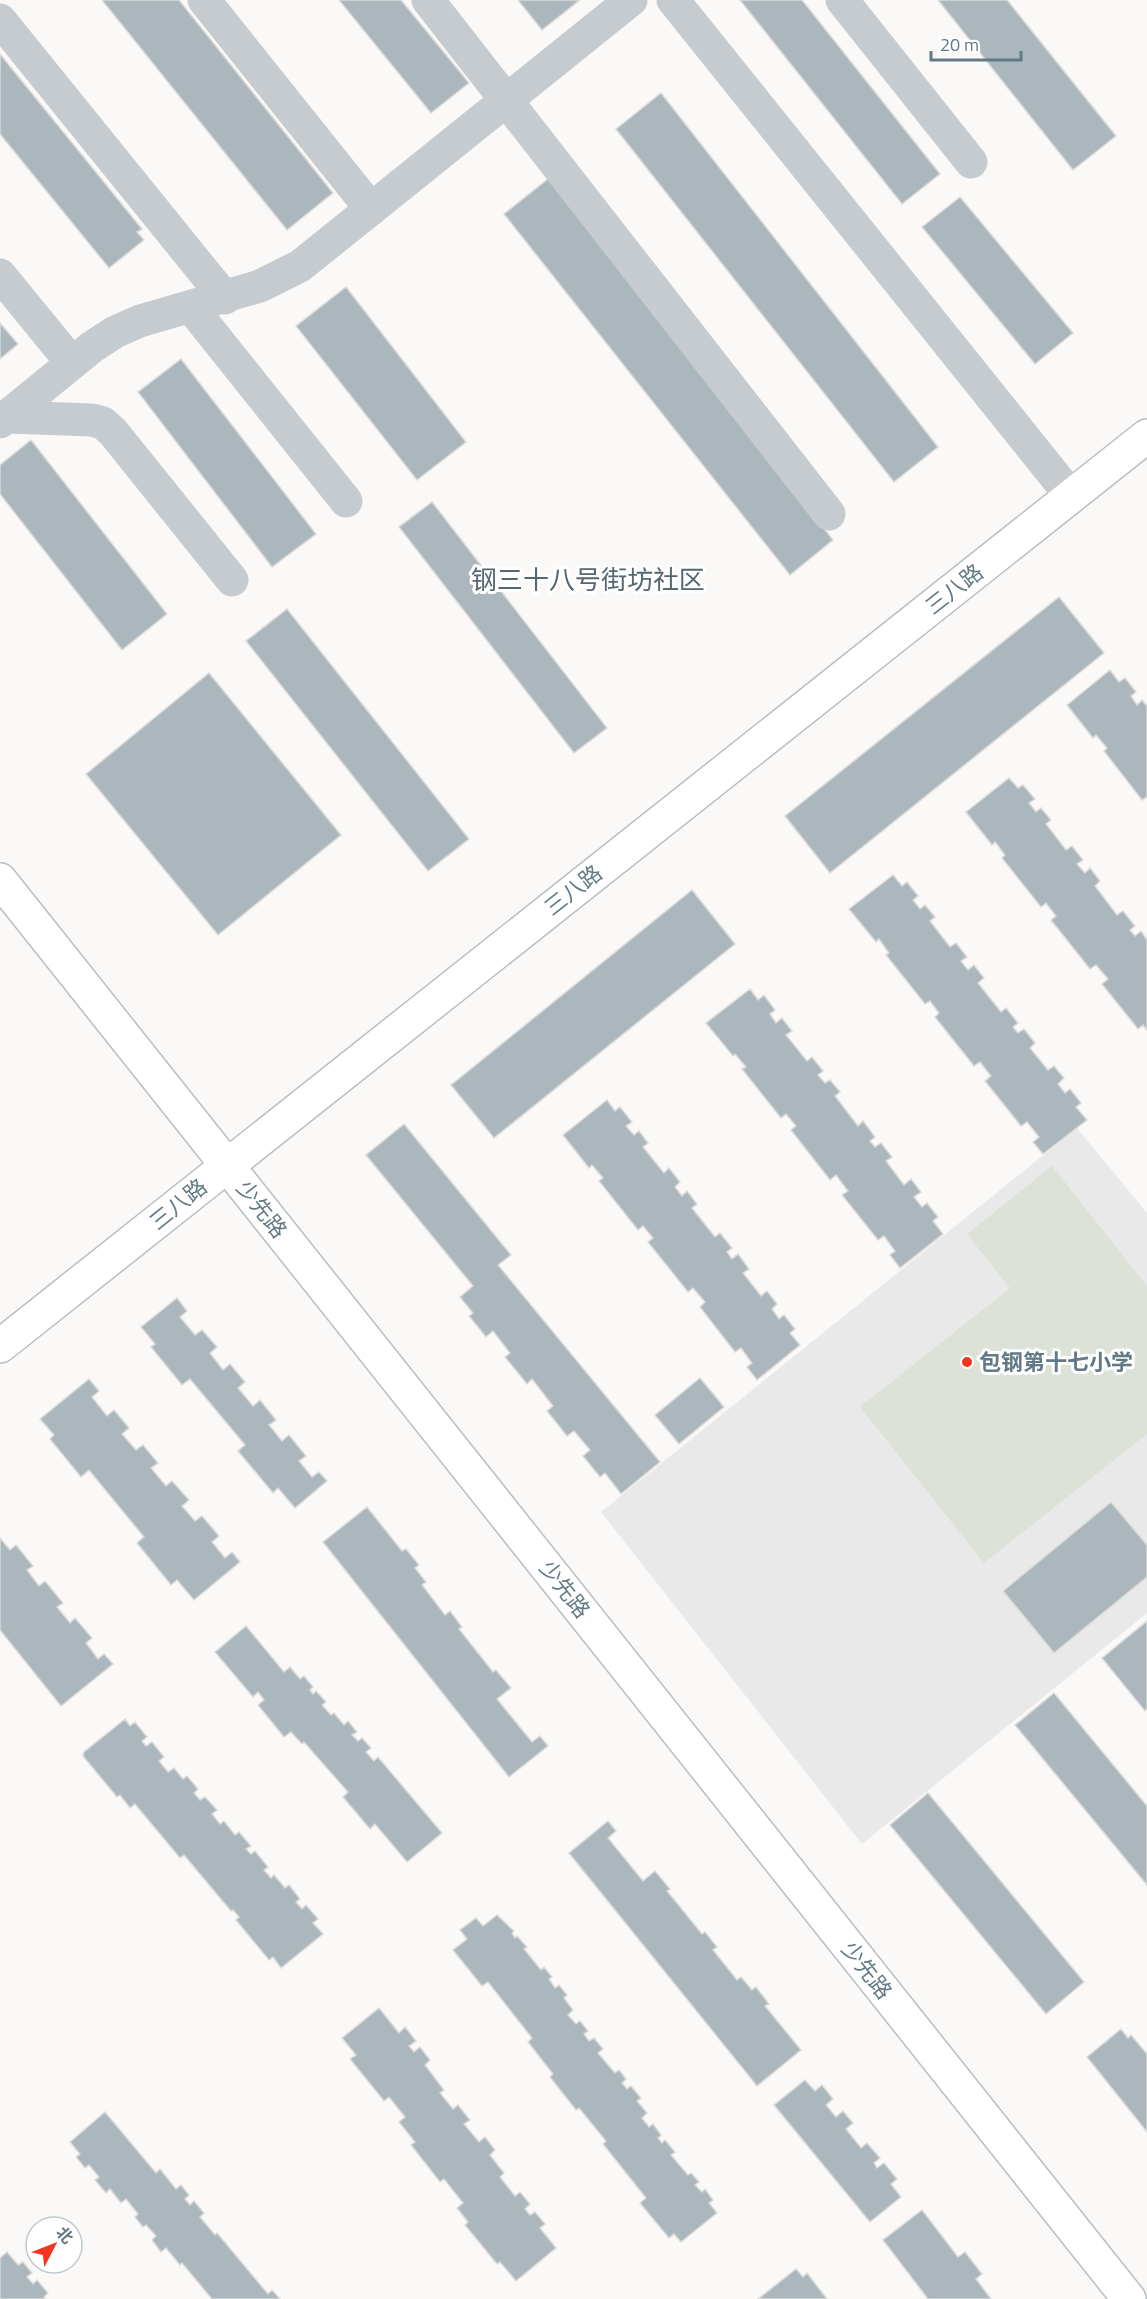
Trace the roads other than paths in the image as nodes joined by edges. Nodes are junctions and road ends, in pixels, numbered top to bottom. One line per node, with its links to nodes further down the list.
1 (204, 0): 9 (street)
2 (428, 0): 7 (street)
3 (631, 0): 7 (street)
4 (673, 0): 16 (street)
5 (842, 0): 8 (street)
6 (0, 20): 11 (street)
7 (507, 100): 9 (street); 18 (street)
8 (971, 162)
9 (371, 209): 11 (street)
10 (0, 275): 13 (street)
11 (225, 298): 12 (street)
12 (191, 307): 13 (street); 17 (street)
13 (72, 363): 14 (street)
14 (3, 419): 19 (street)
15 (1147, 436): 16 (main road, 三八路)
16 (1071, 496): 21 (main road, 三八路)
17 (346, 501)
18 (829, 514)
19 (232, 580)
20 (0, 880): 21 (main road, 少先路)
21 (227, 1165): 22 (main road, 三八路); 23 (main road, 少先路)
22 (0, 1346)
23 (1129, 2299)

